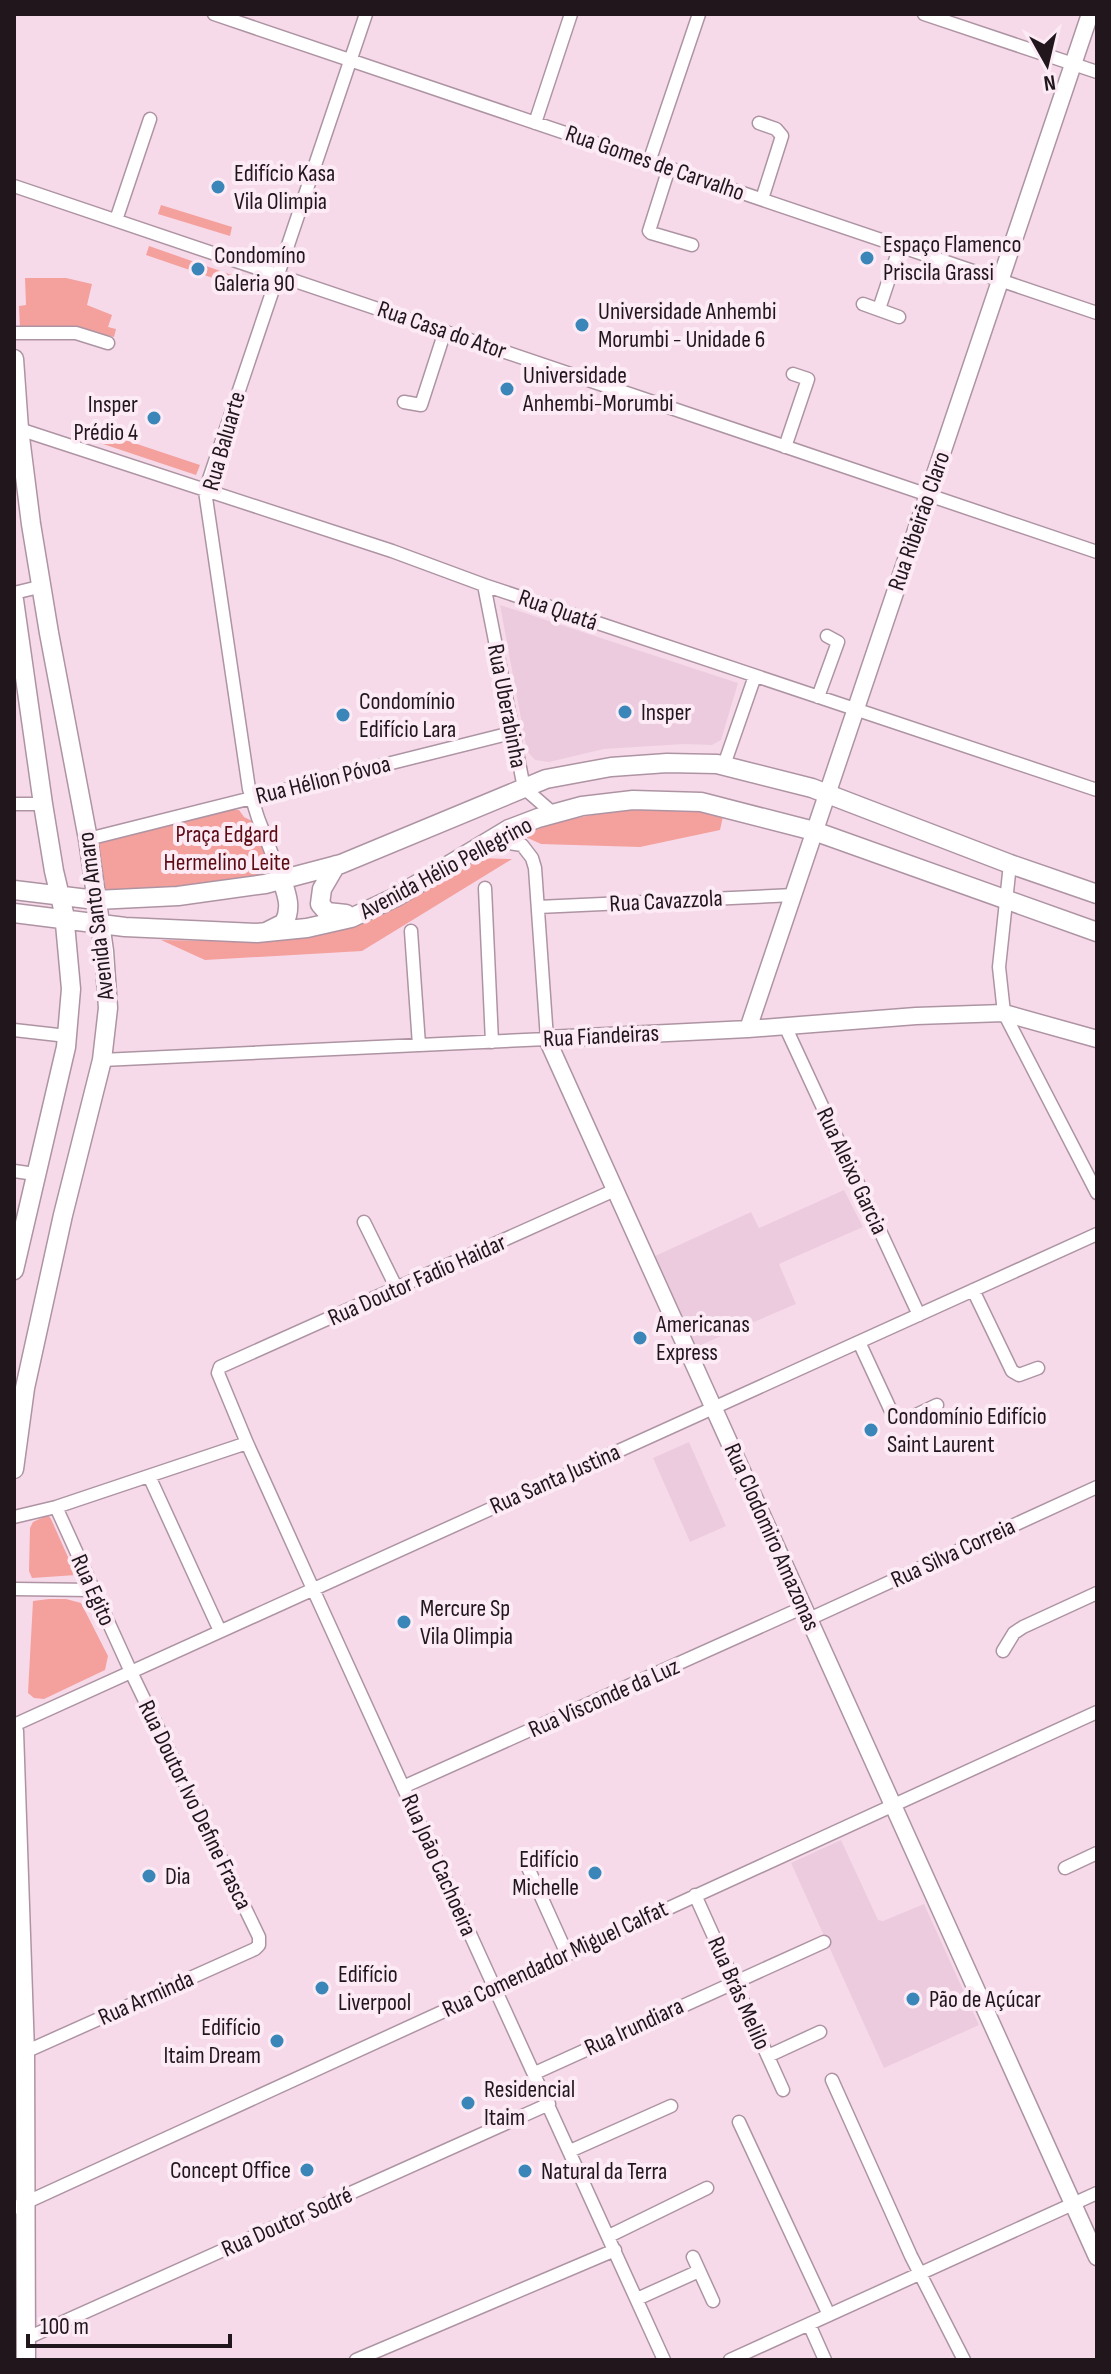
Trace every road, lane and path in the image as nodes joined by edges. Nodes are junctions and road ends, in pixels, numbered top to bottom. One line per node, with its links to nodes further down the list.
1 (214, 14): 7 (street, Rua Gomes de Carvalho)
2 (366, 14): 7 (street, Rua Baluarte)
3 (571, 14): 11 (street)
4 (699, 14): 13 (street)
5 (924, 14): 8 (street)
6 (1090, 14): 8 (street, Rua Ribeirão Claro)
7 (350, 61): 11 (street, Rua Gomes de Carvalho); 20 (street, Rua Baluarte)
8 (1073, 64): 9 (street); 21 (street, Rua Ribeirão Claro)
9 (1097, 72)
10 (150, 119): 17 (street)
11 (535, 123): 13 (street, Rua Gomes de Carvalho)
12 (759, 123): 16 (street)
13 (649, 162): 14 (street, Rua Gomes de Carvalho)
14 (669, 168): 16 (street, Rua Gomes de Carvalho); 18 (street)
15 (14, 186): 17 (street, Rua Casa do Ator)
16 (762, 199): 19 (street, Rua Gomes de Carvalho)
17 (116, 220): 20 (street, Rua Casa do Ator)
18 (692, 245)
19 (900, 246): 21 (street, Rua Gomes de Carvalho); 23 (street)
20 (278, 275): 26 (street, Rua Casa do Ator); 34 (street, Rua Baluarte)
21 (1000, 279): 24 (street, Rua Gomes de Carvalho); 35 (street, Rua Ribeirão Claro)
22 (863, 304): 23 (street)
23 (879, 309): 25 (street)
24 (1097, 313)
25 (899, 317)
26 (445, 331): 31 (street); 33 (street, Rua Casa do Ator)
27 (14, 333): 28 (street)
28 (108, 343)
29 (14, 359): 32 (main road, Avenida Santo Amaro)
30 (793, 374): 33 (street)
31 (404, 402)
32 (19, 429): 34 (street, Rua Quatá); 38 (main road, Avenida Santo Amaro)
33 (785, 447): 35 (street, Rua Casa do Ator)
34 (205, 491): 37 (street, Rua Quatá); 50 (street, Rua Baluarte)
35 (928, 495): 36 (street, Rua Casa do Ator); 44 (street, Rua Ribeirão Claro)
36 (1097, 552)
37 (484, 585): 42 (street, Rua Quatá); 45 (street, Rua Uberabinha)
38 (43, 586): 39 (street); 55 (main road, Avenida Santo Amaro)
39 (14, 593)
40 (14, 600): 52 (main road, Avenida Santo Amaro)
41 (827, 636): 43 (street)
42 (755, 676): 43 (street, Rua Quatá); 46 (street)
43 (818, 697): 44 (street, Rua Quatá)
44 (855, 709): 48 (street, Rua Quatá); 49 (street, Rua Ribeirão Claro)
45 (511, 733): 47 (street, Rua Uberabinha); 50 (street, Rua Hélion Póvoa)
46 (724, 765): 47 (main road, Avenida Hélio Pellegrino); 49 (main road, Avenida Hélio Pellegrino)
47 (524, 788): 53 (street, Rua Uberabinha); 58 (main road, Avenida Hélio Pellegrino)
48 (1097, 790)
49 (827, 794): 54 (street, Rua Ribeirão Claro); 57 (main road, Avenida Hélio Pellegrino)
50 (252, 798): 55 (street, Rua Hélion Póvoa); 59 (street, Rua Baluarte)
51 (14, 804): 52 (street)
52 (43, 804): 64 (main road, Avenida Santo Amaro)
53 (554, 814): 54 (main road, Avenida Hélio Pellegrino); 56 (main road, Avenida Hélio Pellegrino)
54 (814, 831): 63 (street, Rua Ribeirão Claro); 66 (main road, Avenida Hélio Pellegrino)
55 (88, 839): 65 (main road, Avenida Santo Amaro)
56 (477, 847): 67 (street, Rua Clodomiro Amazonas); 68 (main road, Avenida Hélio Pellegrino)
57 (1010, 864): 62 (main road, Avenida Hélio Pellegrino); 66 (street)
58 (336, 865): 59 (main road, Avenida Hélio Pellegrino); 68 (main road)
59 (282, 880): 65 (main road, Avenida Hélio Pellegrino); 74 (main road)
60 (485, 888): 82 (street)
61 (14, 890): 64 (main road, Avenida Hélio Pellegrino)
62 (1097, 894)
63 (794, 895): 67 (street, Rua Cavazzola); 77 (street, Rua Ribeirão Claro)
64 (61, 896): 65 (main road, Avenida Hélio Pellegrino); 70 (main road, Avenida Santo Amaro)
65 (96, 900): 71 (main road, Avenida Santo Amaro)
66 (1007, 900): 73 (main road, Avenida Hélio Pellegrino); 75 (street)
67 (538, 907): 80 (street, Rua Clodomiro Amazonas)
68 (362, 912): 74 (main road, Avenida Hélio Pellegrino)
69 (14, 913): 70 (main road, Avenida Hélio Pellegrino)
70 (65, 920): 71 (main road, Avenida Hélio Pellegrino); 79 (main road, Avenida Santo Amaro)
71 (99, 924): 74 (main road, Avenida Hélio Pellegrino); 84 (main road, Avenida Santo Amaro)
72 (411, 931): 83 (street)
73 (1097, 932)
74 (257, 933)
75 (1004, 1013): 76 (street, Rua Fiandeiras); 81 (street, Rua Fiandeiras); 88 (street)
76 (785, 1026): 77 (street, Rua Fiandeiras); 94 (street, Rua Aleixo Garcia)
77 (748, 1029): 80 (street, Rua Fiandeiras)
78 (14, 1030): 79 (street)
79 (67, 1036): 86 (main road, Avenida Santo Amaro)
80 (547, 1039): 82 (street, Rua Fiandeiras); 87 (street, Rua Clodomiro Amazonas)
81 (1097, 1039)
82 (492, 1042): 83 (street, Rua Fiandeiras)
83 (419, 1045): 84 (street, Rua Fiandeiras)
84 (102, 1060): 101 (main road, Avenida Santo Amaro)
85 (14, 1171): 86 (street)
86 (35, 1174): 91 (main road, Avenida Santo Amaro)
87 (615, 1190): 92 (street, Rua Doutor Fadio Haidar); 99 (street, Rua Clodomiro Amazonas)
88 (1097, 1193)
89 (364, 1222): 92 (street)
90 (1097, 1234): 93 (street, Rua Santa Justina)
91 (14, 1270)
92 (397, 1289): 97 (street, Rua Doutor Fadio Haidar)
93 (973, 1290): 94 (street, Rua Santa Justina); 96 (street)
94 (919, 1315): 95 (street, Rua Santa Justina)
95 (859, 1342): 98 (street); 99 (street, Rua Santa Justina)
96 (1038, 1368)
97 (219, 1369): 100 (street, Rua João Cachoeira)
98 (937, 1405)
99 (714, 1407): 107 (street, Rua Santa Justina); 110 (street, Rua Clodomiro Amazonas)
100 (247, 1443): 102 (street); 107 (street, Rua João Cachoeira)
101 (14, 1469)
102 (149, 1476): 104 (street); 111 (street)
103 (1097, 1487): 110 (street, Rua Silva Correia)
104 (56, 1507): 105 (street); 108 (street, Rua Egito)
105 (14, 1517)
106 (14, 1589): 108 (street)
107 (313, 1589): 111 (street, Rua Santa Justina); 116 (street, Rua João Cachoeira)
108 (93, 1590): 113 (street, Rua Egito)
109 (1097, 1593): 112 (street)
110 (806, 1613): 116 (street, Rua Visconde da Luz); 117 (street, Rua Clodomiro Amazonas)
111 (220, 1631): 113 (street, Rua Santa Justina)
112 (1003, 1651)
113 (131, 1672): 115 (street, Rua Santa Justina); 123 (street, Rua Doutor Ivo Define Frasca)
114 (1097, 1712): 117 (street, Rua Comendador Miguel Calfat)
115 (14, 1728): 118 (main road)
116 (403, 1787): 127 (street, Rua João Cachoeira)
117 (891, 1805): 122 (street, Rua Comendador Miguel Calfat); 140 (street, Rua Clodomiro Amazonas)
118 (16, 1832): 129 (main road)
119 (1097, 1853): 121 (street)
120 (525, 1861): 125 (street)
121 (1065, 1868)
122 (695, 1895): 125 (street, Rua Comendador Miguel Calfat); 126 (street, Rua Brás Melilo)
123 (259, 1937): 129 (street, Rua Arminda)
124 (824, 1942): 126 (street, Rua Irundiara)
125 (567, 1954): 127 (street, Rua Comendador Miguel Calfat)
126 (734, 1981): 130 (street, Rua Brás Melilo); 131 (street, Rua Irundiara)
127 (495, 1987): 131 (street, Rua João Cachoeira); 141 (street, Rua Comendador Miguel Calfat)
128 (820, 2032): 130 (street)
129 (25, 2052): 141 (main road)
130 (768, 2056): 133 (street, Rua Brás Melilo)
131 (535, 2073): 134 (street, Rua João Cachoeira)
132 (832, 2080): 147 (street)
133 (783, 2090)
134 (549, 2104): 137 (street, Rua João Cachoeira); 152 (street, Rua Doutor Sodré)
135 (671, 2106): 137 (street)
136 (739, 2122): 150 (street)
137 (570, 2151): 142 (street, Rua João Cachoeira)
138 (707, 2188): 142 (street)
139 (1097, 2193): 140 (street)
140 (1073, 2204): 145 (street, Rua Clodomiro Amazonas); 147 (street)
141 (20, 2205): 152 (main road)
142 (609, 2236): 143 (street, Rua João Cachoeira)
143 (615, 2250): 148 (street, Rua João Cachoeira); 154 (street)
144 (693, 2257): 146 (street)
145 (1097, 2257)
146 (699, 2271): 148 (street); 149 (street)
147 (921, 2272): 150 (street); 158 (street)
148 (637, 2299): 155 (street, Rua João Cachoeira)
149 (713, 2301)
150 (829, 2315): 151 (street)
151 (809, 2324): 156 (street); 157 (street)
152 (25, 2339): 153 (main road)
153 (26, 2360)
154 (356, 2360)
155 (664, 2360)
156 (730, 2360)
157 (825, 2360)
158 (964, 2360)

